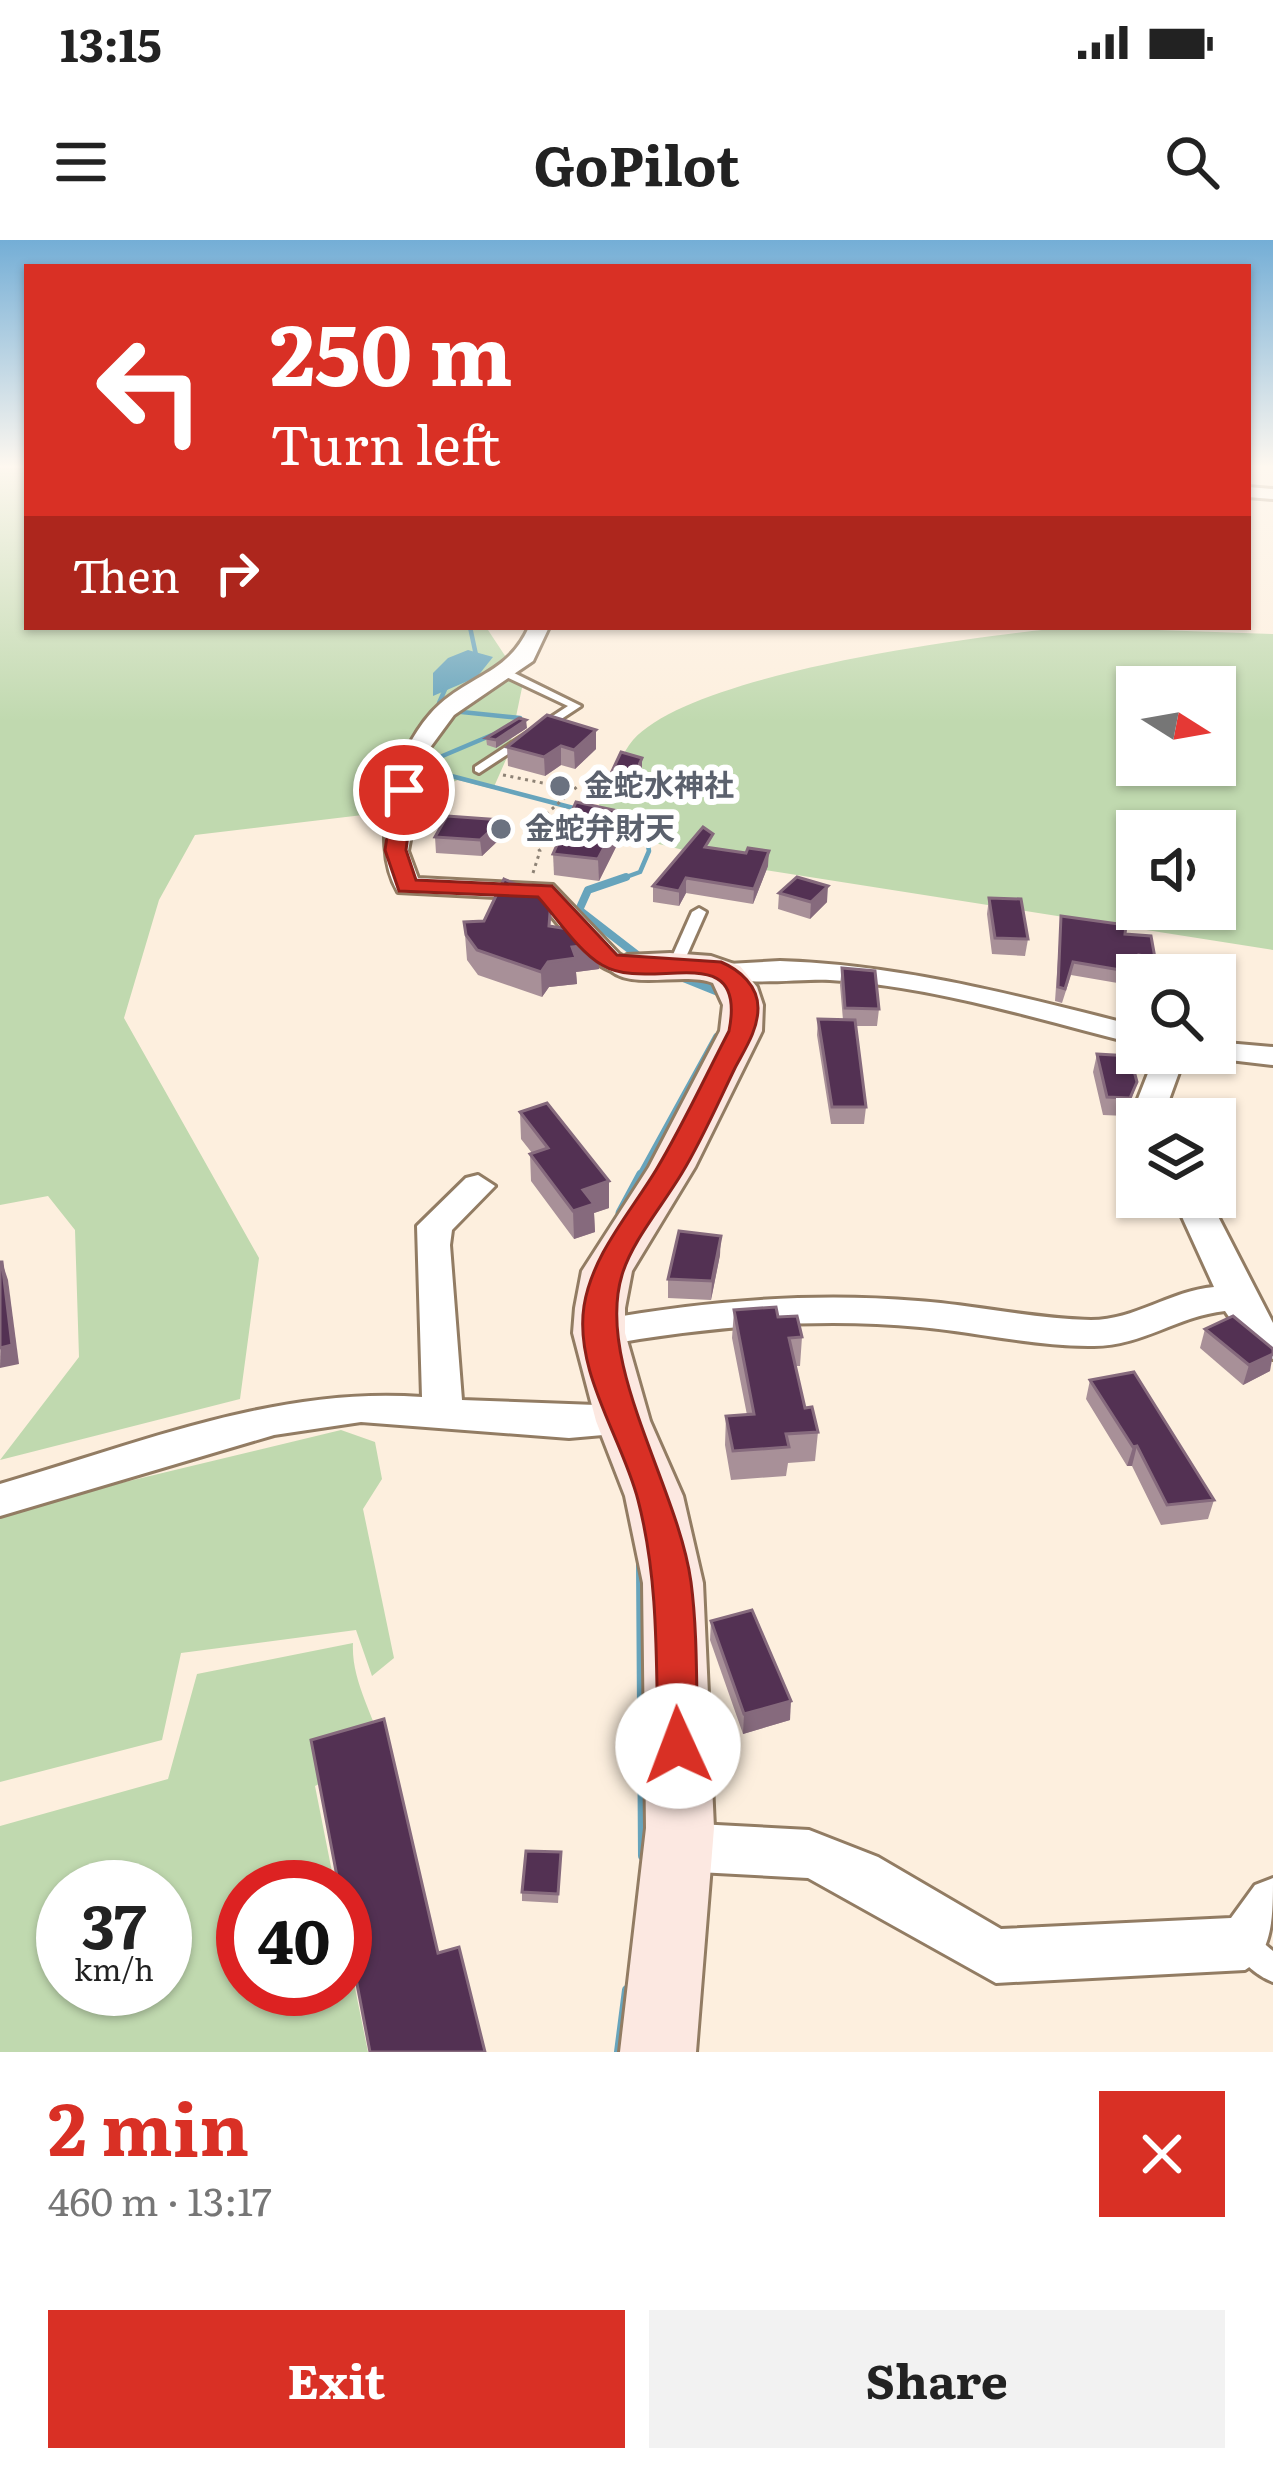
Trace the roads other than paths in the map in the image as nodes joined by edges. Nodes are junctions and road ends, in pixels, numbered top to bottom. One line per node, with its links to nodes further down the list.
1 (538, 630): 2 (street)
2 (504, 672): 3 (lane); 6 (street)
3 (479, 769)
4 (699, 912): 5 (lane)
5 (675, 966): 6 (street); 7 (street)
6 (627, 967)
7 (728, 973): 8 (street); 14 (street)
8 (1116, 1030)
9 (1236, 1053): 10 (street)
10 (1273, 1056)
11 (478, 1186): 16 (street)
12 (1208, 1218): 13 (street)
13 (1234, 1298): 14 (street); 15 (street)
14 (598, 1333): 17 (street)
15 (1273, 1345)
16 (443, 1413): 17 (street); 18 (street)
17 (623, 1421): 19 (street)
18 (0, 1500)
19 (679, 1847): 20 (street); 21 (street)
20 (1264, 1938)
21 (658, 2052)

